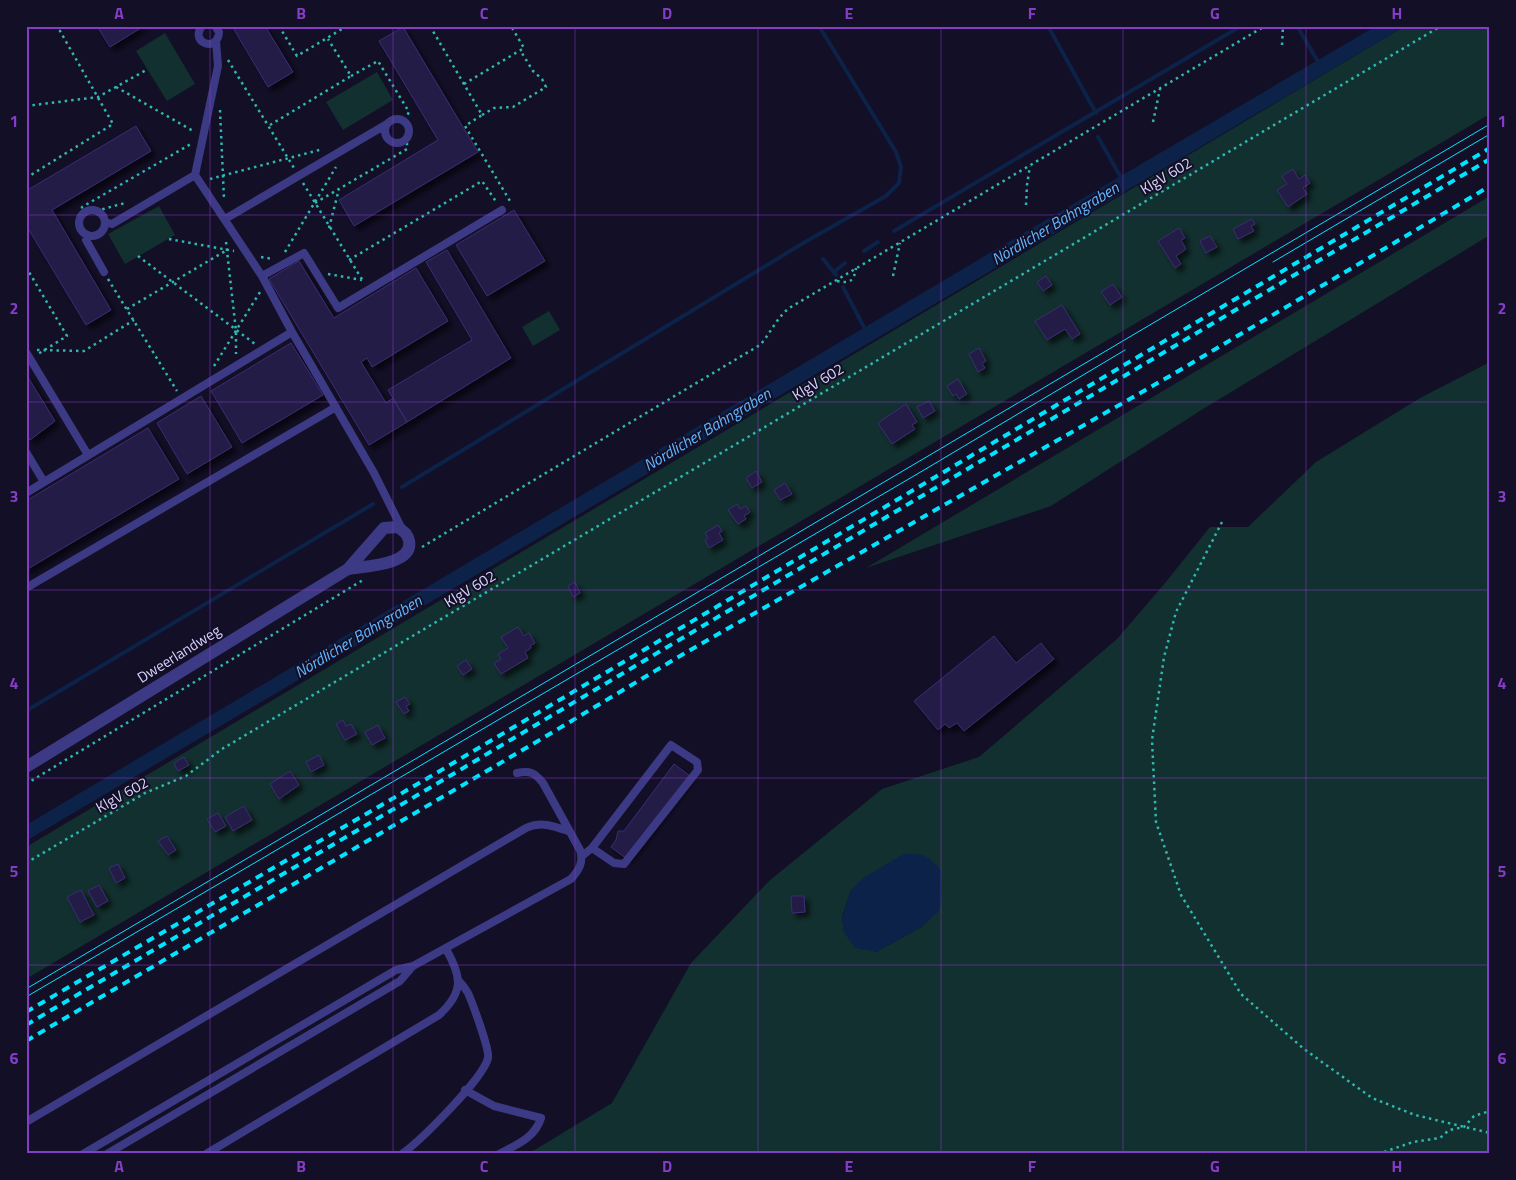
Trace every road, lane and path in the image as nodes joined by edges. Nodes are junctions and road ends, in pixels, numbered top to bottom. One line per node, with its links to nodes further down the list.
1 (67, 26): 20 (path)
2 (202, 26): 12 (lane)
3 (215, 26): 12 (lane)
4 (279, 26): 11 (path)
5 (347, 26): 11 (path)
6 (430, 26): 17 (path)
7 (511, 26): 14 (path)
8 (1265, 26): 19 (path)
9 (1284, 26): 13 (path)
10 (1441, 26): 87 (path, KlgV 602)
11 (328, 38): 16 (path)
12 (216, 42): 26 (path); 27 (lane)
13 (1282, 45)
14 (520, 50): 17 (path); 22 (path)
15 (148, 69): 18 (path)
16 (350, 76): 23 (path); 26 (path)
17 (464, 84): 22 (path)
18 (116, 87): 20 (path); 27 (path)
19 (1160, 88): 24 (path); 31 (path)
20 (98, 97): 21 (path); 33 (path)
21 (26, 106)
22 (482, 115): 38 (path)
23 (404, 121): 25 (lane); 28 (lane)
24 (1153, 122)
25 (388, 124): 28 (lane); 32 (lane)
26 (269, 126): 30 (path)
27 (203, 137): 34 (lane); 39 (path)
28 (407, 138): 35 (path)
29 (327, 148): 30 (path)
30 (289, 158): 32 (path); 34 (path)
31 (1030, 165): 37 (path); 45 (path)
32 (299, 176): 36 (path); 40 (lane)
33 (26, 178)
34 (197, 179): 40 (lane); 41 (lane)
35 (340, 189): 36 (path); 42 (path)
36 (314, 204): 42 (path)
37 (1026, 205)
38 (501, 209): 49 (path); 60 (lane)
39 (82, 214): 41 (lane); 43 (lane)
40 (225, 219): 47 (lane)
41 (105, 222): 43 (lane)
42 (329, 228): 49 (path)
43 (88, 235): 54 (lane)
44 (169, 239): 46 (path)
45 (900, 242): 52 (path); 56 (path)
46 (227, 250): 47 (path); 59 (path)
47 (248, 254): 50 (path); 55 (lane)
48 (138, 256): 59 (path)
49 (349, 260): 57 (path)
50 (287, 262): 53 (lane); 55 (lane)
51 (26, 267): 66 (path)
52 (856, 268): 58 (path); 58 (path)
53 (315, 271): 57 (path); 61 (lane)
54 (104, 272): 62 (path)
55 (262, 276): 64 (lane)
56 (893, 276)
57 (362, 280): 60 (path); 61 (path)
58 (836, 280): 77 (path)
59 (172, 282): 62 (path); 67 (path)
60 (381, 283): 61 (lane)
61 (368, 290)
62 (127, 309): 63 (path)
63 (134, 320): 66 (path); 69 (path)
64 (292, 332): 67 (lane); 70 (lane)
65 (36, 350): 66 (path)
66 (45, 350): 68 (path)
67 (263, 350): 69 (lane)
68 (28, 356): 72 (lane)
69 (182, 399): 72 (lane)
70 (336, 407): 76 (lane); 80 (lane)
71 (26, 452): 73 (lane)
72 (88, 455): 73 (lane)
73 (44, 482): 74 (lane)
74 (26, 492)
75 (1222, 522): 94 (path)
76 (402, 530): 77 (street); 78 (street, Dweerlandweg)
77 (408, 551): 78 (street, Dweerlandweg)
78 (348, 569): 81 (street, Dweerlandweg)
79 (368, 577): 83 (path)
80 (26, 588)
81 (26, 768)
82 (517, 773): 84 (lane)
83 (26, 784)
84 (568, 830): 86 (lane); 93 (lane)
85 (592, 848): 85 (lane); 86 (lane)
86 (582, 856): 88 (lane)
87 (26, 864)
88 (446, 949): 89 (lane); 90 (lane)
89 (413, 966): 96 (lane); 97 (lane)
90 (459, 980): 91 (lane); 98 (lane)
91 (465, 1090): 99 (lane); 100 (lane)
92 (1490, 1112): 94 (path)
93 (26, 1122)
94 (1464, 1127): 95 (path); 103 (path)
95 (1490, 1133)
96 (83, 1154)
97 (106, 1154)
98 (206, 1154)
99 (402, 1154)
100 (499, 1154)
101 (1064, 1154): 102 (path)
102 (1078, 1154)
103 (1378, 1154)

